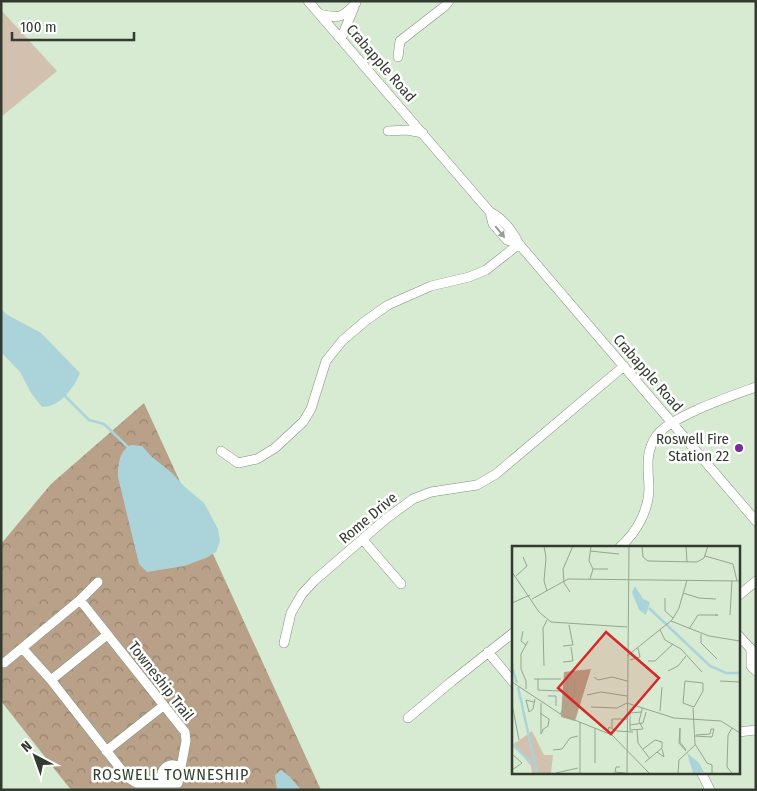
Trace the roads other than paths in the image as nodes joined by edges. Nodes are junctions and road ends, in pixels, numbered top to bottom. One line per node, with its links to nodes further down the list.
1 (308, 1): 4 (street, Crabapple Road)
2 (449, 1): 6 (street)
3 (356, 2): 4 (street); 5 (street)
4 (319, 14): 5 (street, Crabapple Road)
5 (342, 39): 8 (street, Crabapple Road)
6 (398, 57)
7 (388, 131): 8 (street)
8 (423, 133): 9 (street, Crabapple Road)
9 (519, 244): 10 (street, Crabapple Road); 13 (street)
10 (624, 366): 12 (street, Crabapple Road); 15 (street, Rome Drive)
11 (756, 387): 12 (street)
12 (672, 422): 14 (street, Crabapple Road); 16 (street)
13 (221, 451)
14 (756, 520)
15 (363, 540): 19 (street); 25 (street, Rome Drive)
16 (621, 546)
17 (756, 581): 20 (street)
18 (98, 582): 21 (street)
19 (401, 584)
20 (740, 594)
21 (80, 600): 23 (street, Towneship Trail); 26 (street)
22 (512, 634): 28 (street)
23 (107, 635): 31 (street); 33 (street, Towneship Trail)
24 (740, 636): 27 (street)
25 (284, 643)
26 (23, 649): 29 (street); 31 (street, Towneship Trail)
27 (753, 649): 30 (street)
28 (488, 652): 32 (street); 34 (street)
29 (4, 663)
30 (756, 671)
31 (51, 680): 37 (street, Towneship Trail)
32 (512, 681)
33 (163, 706): 37 (street); 38 (street, Towneship Trail)
34 (408, 718)
35 (756, 730): 36 (street)
36 (740, 732)
37 (106, 751): 40 (street, Towneship Trail)
38 (180, 771): 40 (street); 41 (street, Towneship Trail)
39 (702, 774): 42 (street)
40 (166, 783): 41 (street, Towneship Trail)
41 (180, 786)
42 (710, 790)

